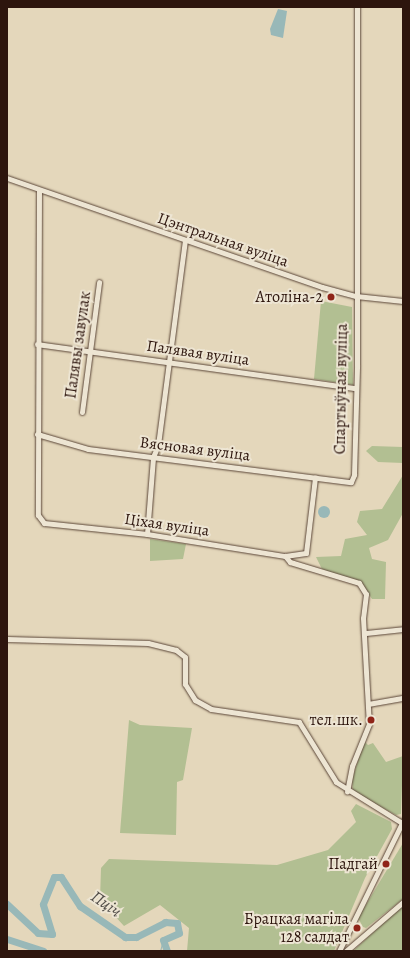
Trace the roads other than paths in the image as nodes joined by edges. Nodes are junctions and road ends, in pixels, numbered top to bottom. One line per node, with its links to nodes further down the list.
1 (357, 7): 6 (street, Спартыўная вуліца)
2 (7, 178): 3 (street, Цэнтральная вуліца)
3 (38, 190): 4 (street, Цэнтральная вуліца); 8 (street)
4 (185, 241): 6 (street, Цэнтральная вуліца); 10 (street)
5 (99, 282): 9 (street, Палявы завулак)
6 (356, 296): 7 (street, Цэнтральная вуліца); 11 (street, Спартыўная вуліца)
7 (403, 301)
8 (37, 344): 9 (street, Палявая вуліца); 13 (street)
9 (88, 351): 10 (street, Палявая вуліца); 12 (street, Палявы завулак)
10 (169, 362): 11 (street, Палявая вуліца); 14 (street)
11 (355, 388): 16 (street, Спартыўная вуліца)
12 (82, 412)
13 (37, 434): 14 (street, Вясновая вуліца); 17 (street, Ціхая вуліца)
14 (153, 457): 15 (street, Вясновая вуліца); 17 (street)
15 (315, 478): 16 (street, Вясновая вуліца); 18 (street)
16 (351, 482)
17 (147, 534): 18 (street, Ціхая вуліца)
18 (285, 556): 20 (street)
19 (403, 629): 20 (street)
20 (366, 633): 23 (street)
21 (7, 639): 24 (street)
22 (403, 698): 23 (street)
23 (368, 704): 24 (street)
24 (345, 790): 25 (street)
25 (402, 821): 27 (street)
26 (403, 902): 28 (street)
27 (339, 951)
28 (346, 951)

